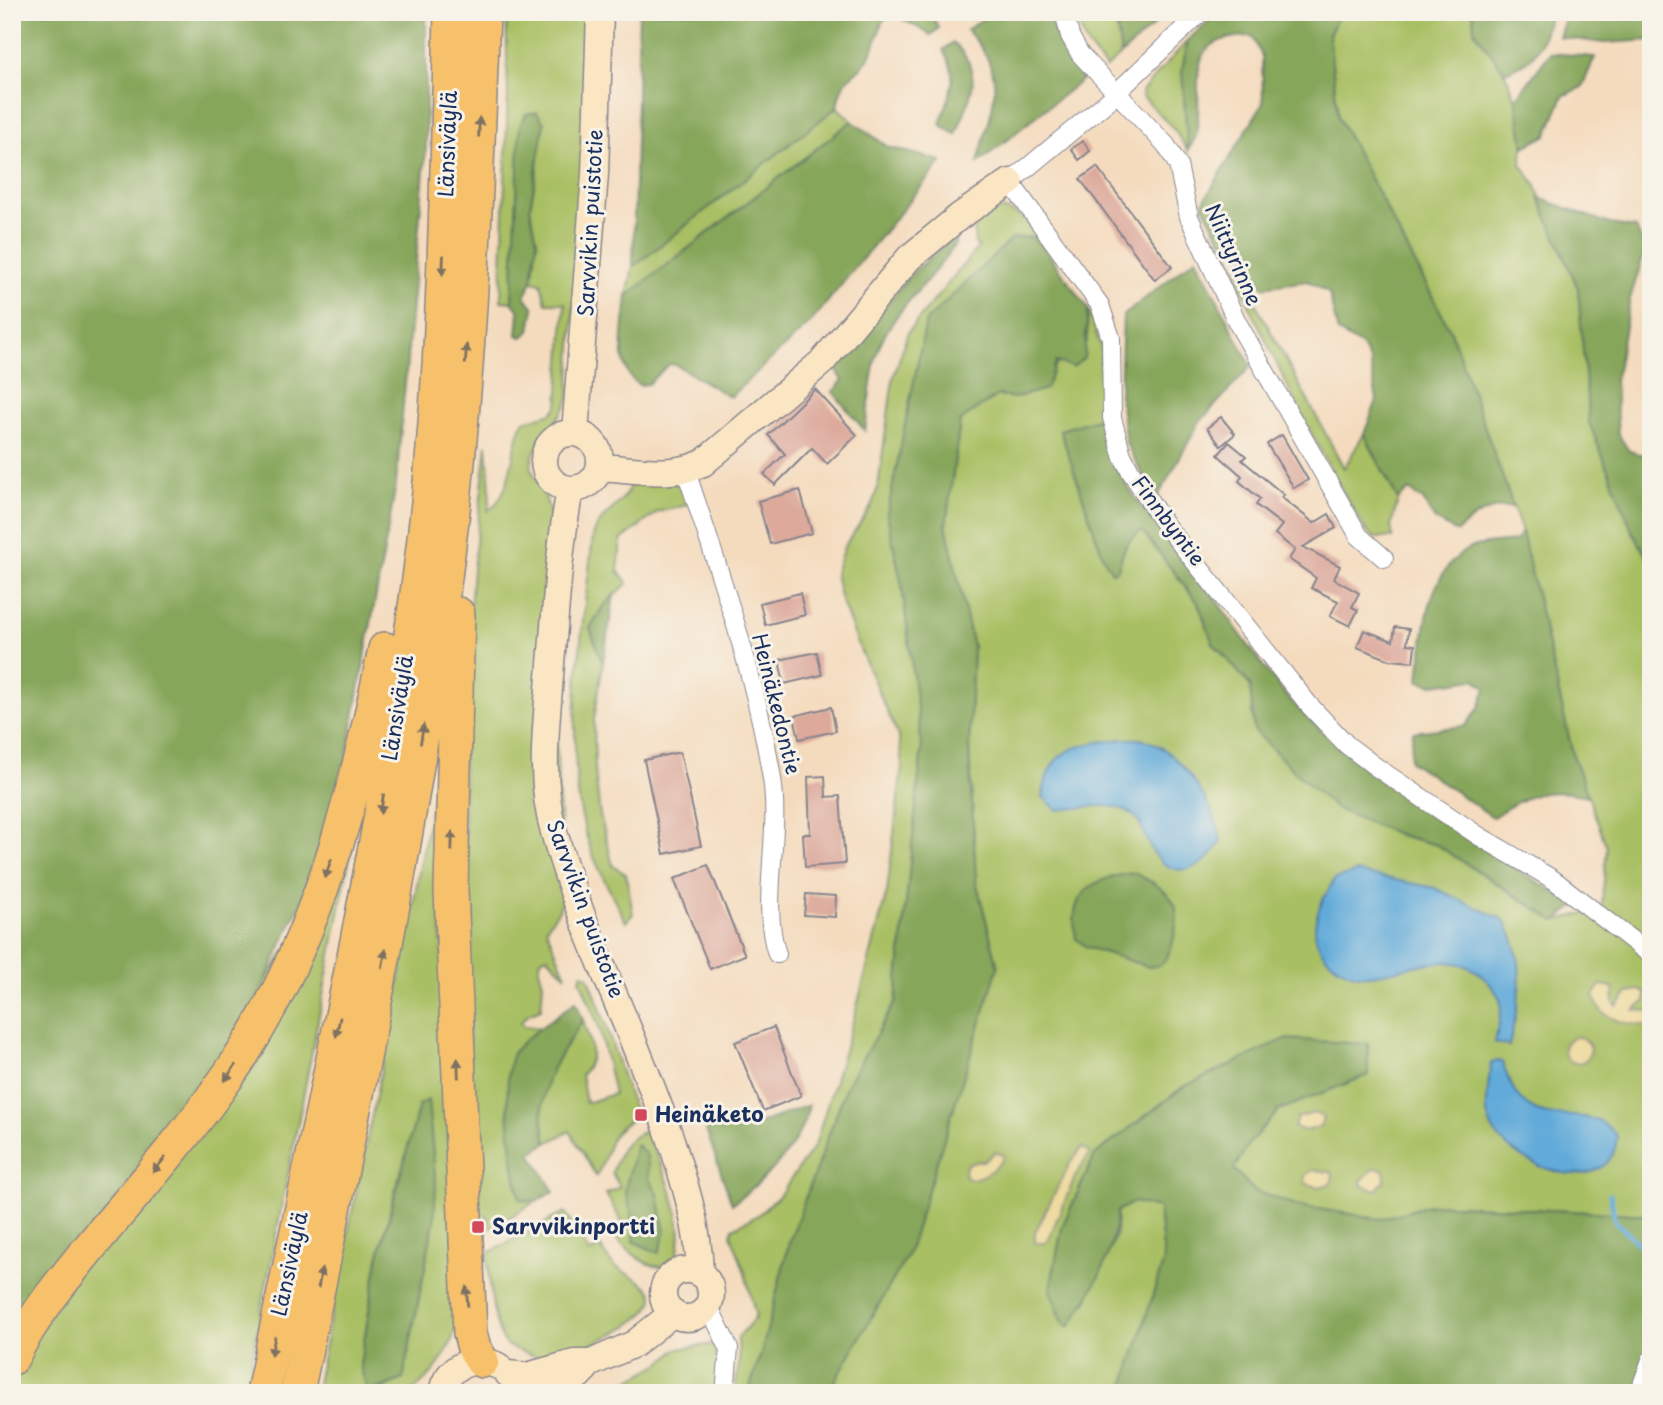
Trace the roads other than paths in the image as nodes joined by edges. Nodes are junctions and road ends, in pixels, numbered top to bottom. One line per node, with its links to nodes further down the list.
1 (452, 12): 8 (highway, Länsiväylä, one-way to 8)
2 (483, 12): 9 (highway, Länsiväylä, one-way to 2)
3 (600, 12): 10 (main road, Sarvvikin puistotie)
4 (1064, 12): 6 (street, Niittyrinne)
5 (1200, 12): 6 (street)
6 (1117, 92): 7 (street); 14 (street, Niittyrinne)
7 (1010, 182): 12 (main road); 16 (street, Finnbyntie)
8 (436, 397): 20 (highway, one-way to 20); 25 (highway, Länsiväylä, one-way to 25)
9 (461, 422): 23 (highway, one-way to 9); 26 (highway, Länsiväylä, one-way to 9)
10 (575, 433): 11 (main road); 13 (main road)
11 (600, 467): 12 (main road); 13 (main road)
12 (686, 471): 15 (street, Heinäkedontie)
13 (570, 490): 17 (main road, Sarvvikin puistotie)
14 (1384, 558)
15 (777, 954)
16 (1651, 955)
17 (700, 1274): 18 (main road); 19 (main road)
18 (708, 1305): 19 (main road); 28 (street)
19 (673, 1313): 22 (main road)
20 (12, 1358)
21 (1651, 1360): 29 (street)
22 (591, 1363): 23 (main road); 27 (main road)
23 (502, 1376): 24 (main road)
24 (440, 1391)
25 (263, 1393)
26 (297, 1393)
27 (546, 1393)
28 (725, 1393)
29 (1639, 1393)

